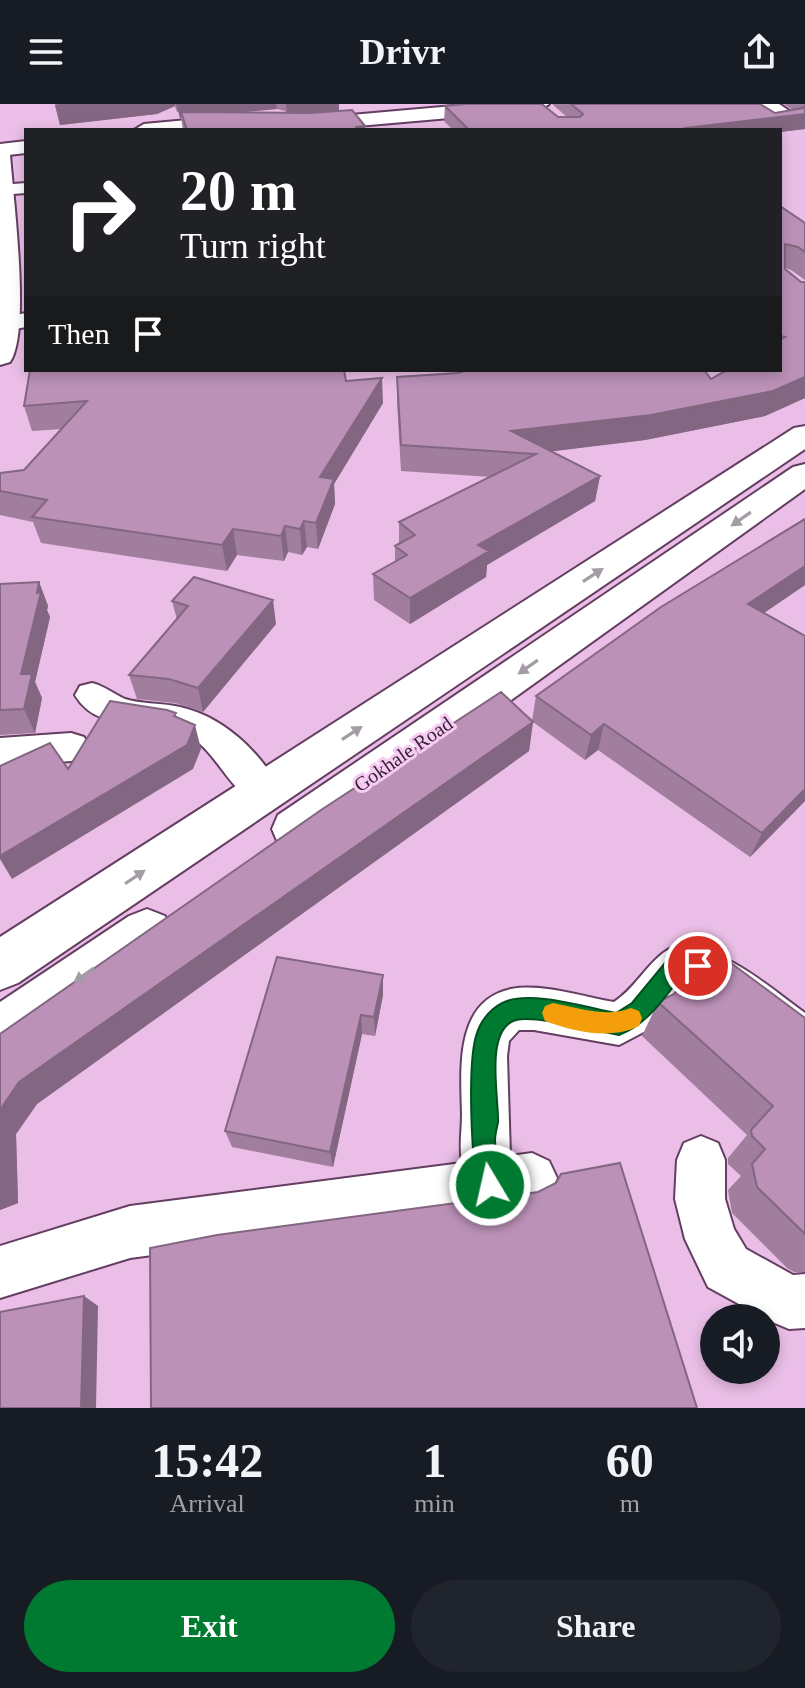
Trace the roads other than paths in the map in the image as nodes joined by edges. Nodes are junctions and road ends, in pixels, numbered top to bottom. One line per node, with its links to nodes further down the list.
1 (435, 104): 6 (main road)
2 (537, 104): 5 (main road); 7 (main road)
3 (743, 104): 4 (street)
4 (768, 104)
5 (558, 121)
6 (166, 128)
7 (268, 128)
8 (24, 147): 9 (main road)
9 (0, 152): 10 (main road)
10 (6, 205): 11 (main road)
11 (3, 282): 12 (main road)
12 (11, 323): 13 (main road)
13 (0, 356)
14 (805, 435): 19 (main road, one-way to 14)
15 (802, 480): 20 (main road, Gokhale Road, one-way to 20)
16 (92, 695): 19 (street)
17 (71, 747): 18 (street)
18 (0, 752)
19 (263, 792): 22 (main road, one-way to 19)
20 (261, 853)
21 (182, 907): 23 (main road, one-way to 23)
22 (0, 966)
23 (0, 1034)
24 (805, 1040): 26 (street)
25 (701, 1160): 27 (street)
26 (0, 1272)
27 (805, 1301)

